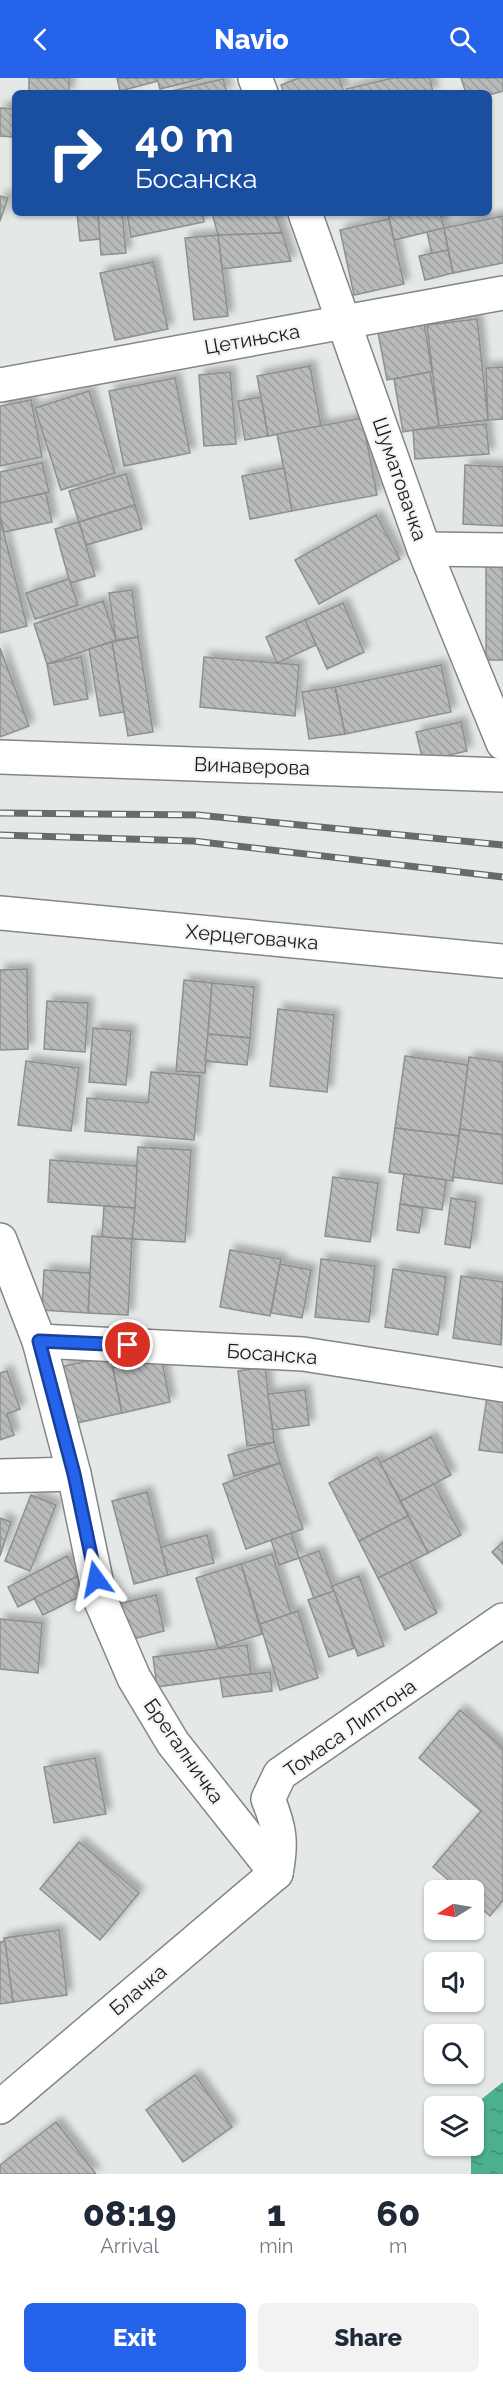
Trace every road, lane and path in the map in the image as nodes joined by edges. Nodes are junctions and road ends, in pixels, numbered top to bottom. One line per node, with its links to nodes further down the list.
1 (306, 216): 3 (street, Шуматовачка)
2 (503, 292): 3 (street, Цетињска)
3 (345, 322): 4 (street, Цетињска); 5 (street, Шуматовачка)
4 (0, 385)
5 (424, 549): 6 (street); 7 (street, Шуматовачка)
6 (503, 550)
7 (503, 743)
8 (0, 757): 9 (street, Винаверова)
9 (503, 775)
10 (0, 913): 11 (street, Херцеговачка)
11 (503, 961)
12 (0, 1240): 13 (street, Брегалничка)
13 (39, 1341): 14 (street, Босанска); 15 (street, Брегалничка)
14 (503, 1385)
15 (74, 1474): 16 (street); 18 (street, Брегалничка)
16 (0, 1476)
17 (503, 1620): 18 (street, Томаса Липтона)
18 (276, 1873): 19 (street, Блачка)
19 (0, 2107)

